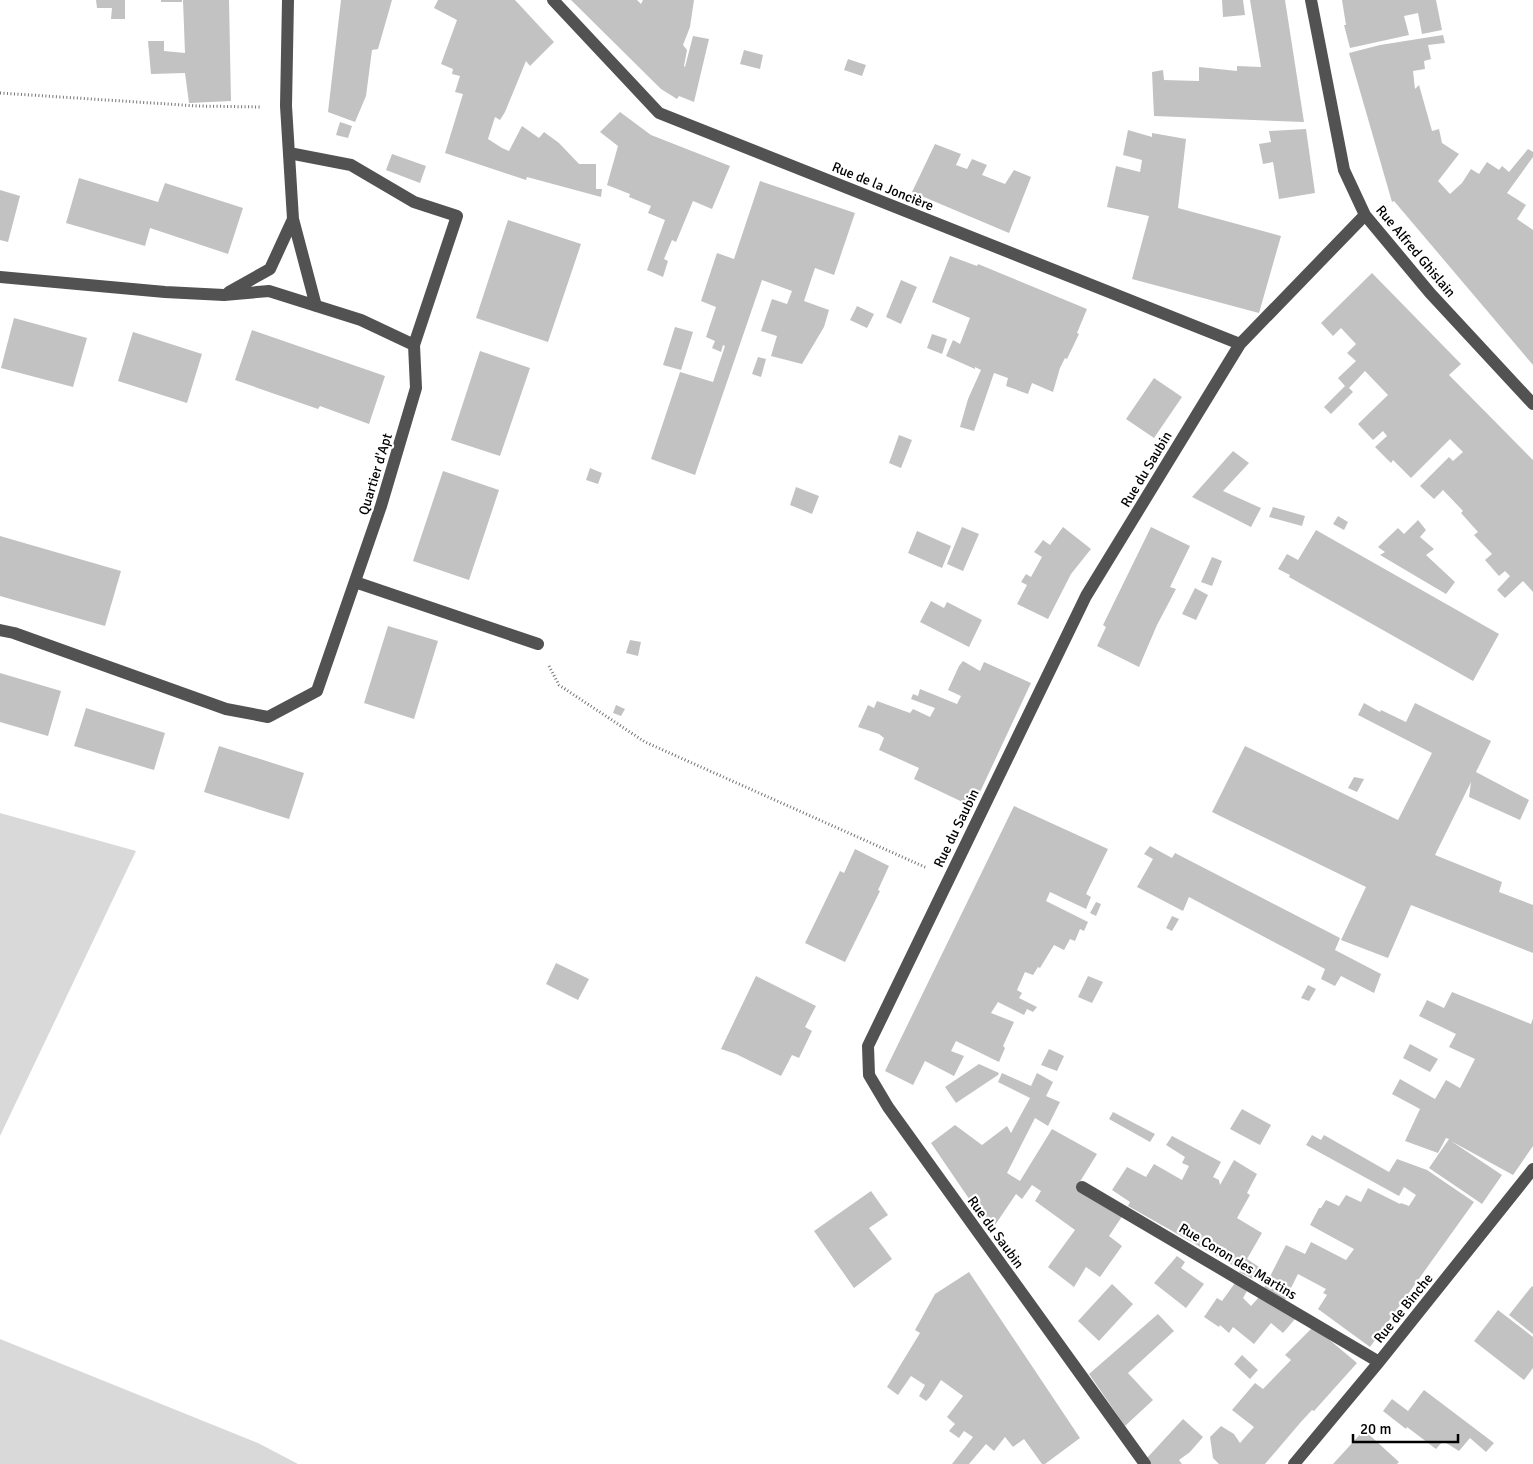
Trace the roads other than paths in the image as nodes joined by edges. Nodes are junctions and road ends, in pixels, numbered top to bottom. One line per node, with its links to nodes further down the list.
1 (288, 0): 4 (street)
2 (553, 0): 10 (street, Rue de la Joncière)
3 (1311, 0): 5 (street, Rue Alfred Ghislain)
4 (289, 154): 6 (street); 11 (street)
5 (1365, 215): 10 (street, Rue du Saubin); 12 (street, Rue Alfred Ghislain)
6 (293, 219): 8 (street); 9 (street)
7 (0, 277): 8 (street)
8 (224, 295): 9 (street)
9 (316, 306): 11 (street)
10 (1240, 344): 19 (street, Rue du Saubin)
11 (414, 345): 13 (street, Quartier d'Apt)
12 (1533, 404)
13 (355, 582): 14 (street, Quartier d'Apt); 15 (street)
14 (0, 630)
15 (538, 644)
16 (1533, 1169): 18 (street, Rue de Binche)
17 (1082, 1187): 18 (street, Rue Coron des Martins)
18 (1379, 1362): 20 (street, Rue de Binche)
19 (1146, 1464)
20 (1294, 1464)

